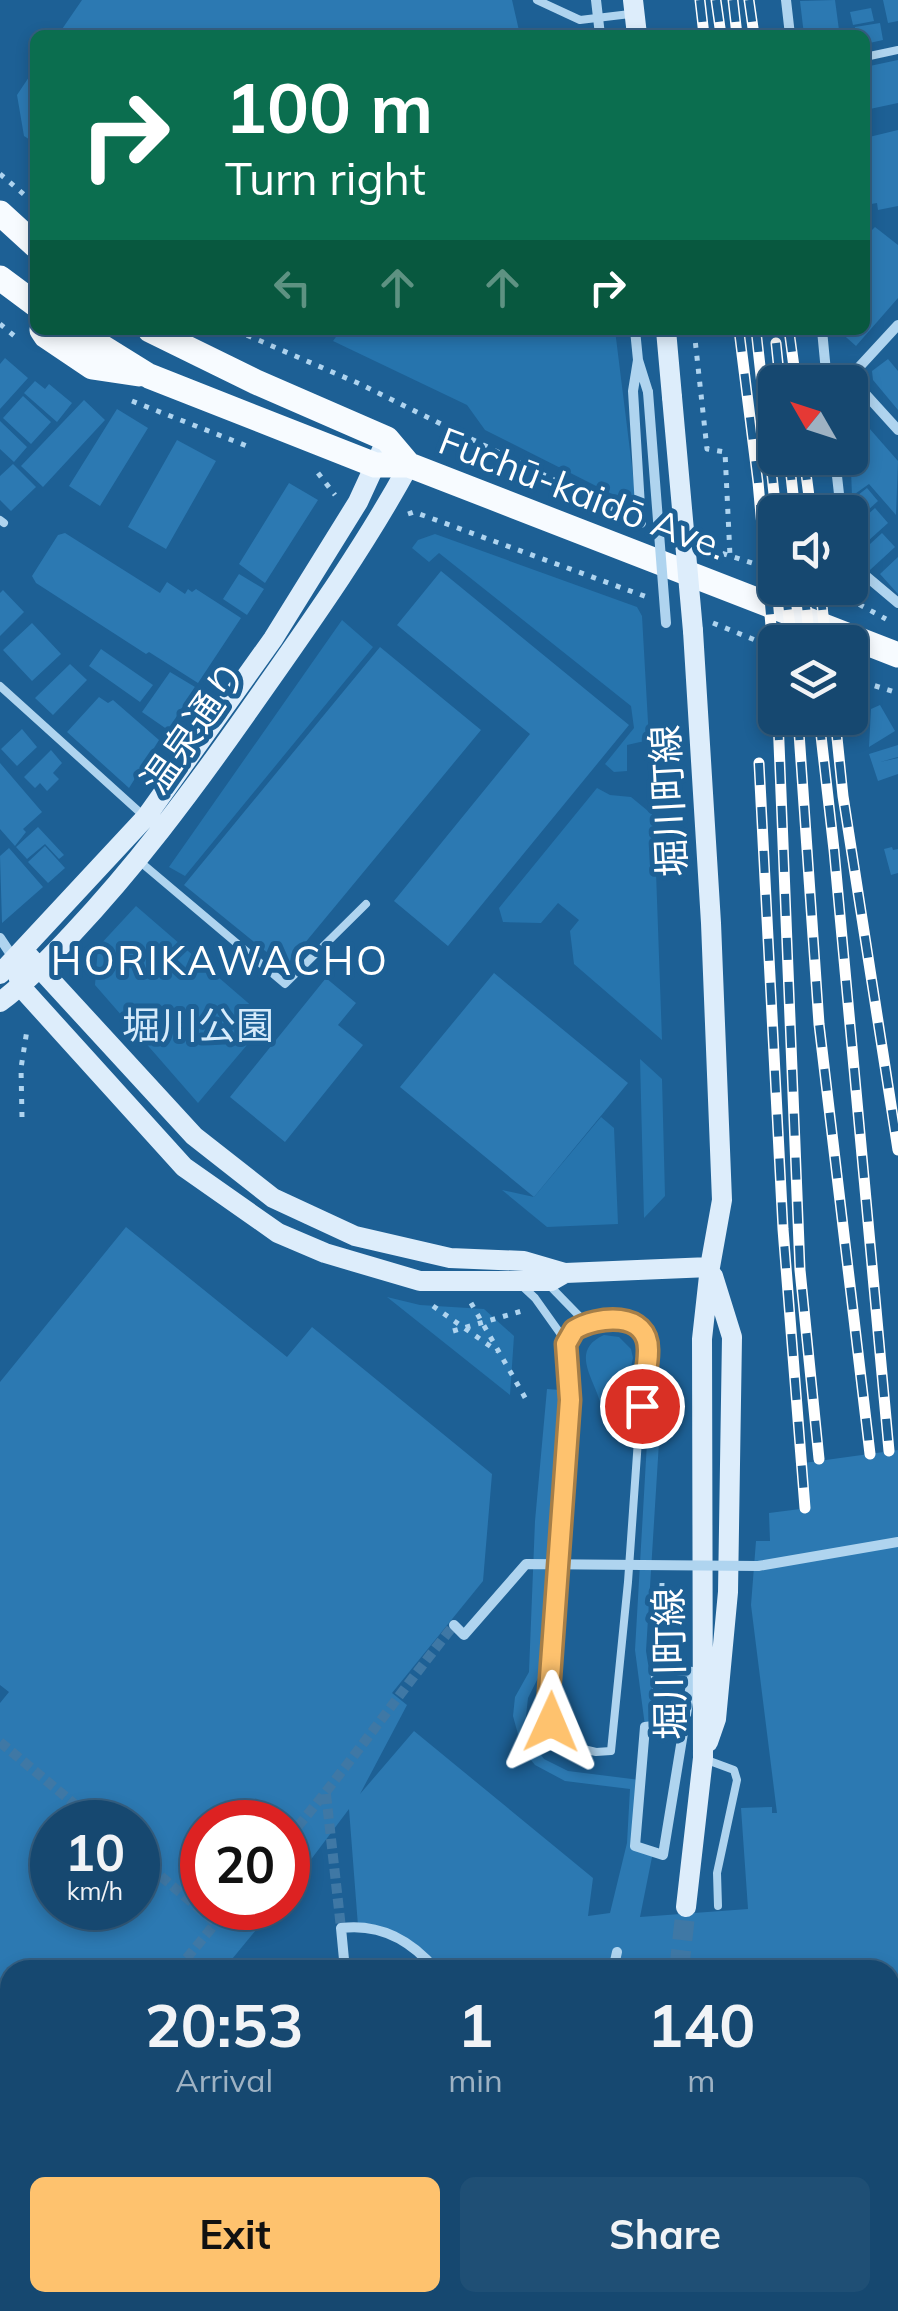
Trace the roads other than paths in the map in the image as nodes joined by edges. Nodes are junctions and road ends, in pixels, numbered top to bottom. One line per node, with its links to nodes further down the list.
1 (537, 0): 5 (lane)
2 (596, 0): 5 (street)
3 (786, 0): 7 (street)
4 (635, 16): 5 (lane)
5 (599, 20): 6 (street)
6 (600, 30)
7 (789, 30)
8 (898, 50): 9 (lane)
9 (870, 56)
10 (0, 200): 12 (main road)
11 (0, 213): 13 (main road)
12 (30, 218)
13 (30, 241)
14 (0, 278): 15 (main road)
15 (28, 299)
16 (898, 324): 25 (street)
17 (45, 335): 26 (main road)
18 (84, 335): 26 (main road, Fuchū-kaidō Ave.)
19 (161, 335): 29 (main road, Fuchū-kaidō Ave.)
20 (636, 335): 23 (street)
21 (666, 335): 48 (street, 堀川町線, bridge)
22 (822, 335): 24 (street)
23 (638, 360): 32 (street); 35 (street, bridge)
24 (826, 365)
25 (861, 365)
26 (149, 376): 30 (main road, Fuchū-kaidō Ave.)
27 (868, 397): 28 (street)
28 (898, 430)
29 (387, 439): 30 (street); 31 (main road, Fuchū-kaidō Ave.)
30 (375, 464): 31 (main road, Fuchū-kaidō Ave.); 38 (street)
31 (408, 465): 36 (main road, Fuchū-kaidō Ave.); 40 (street, 温泉通り)
32 (641, 523)
33 (868, 578): 34 (street)
34 (895, 602)
35 (666, 623)
36 (898, 655)
37 (0, 686): 38 (lane)
38 (146, 817): 39 (street)
39 (122, 846): 40 (lane); 43 (street)
40 (138, 861): 41 (lane); 44 (street, 温泉通り)
41 (366, 904)
42 (0, 938): 43 (street)
43 (12, 961): 44 (street); 45 (street)
44 (39, 968): 45 (street, 温泉通り); 47 (street)
45 (20, 987): 46 (street, 温泉通り); 50 (street)
46 (0, 1002)
47 (524, 1260): 49 (street); 51 (lane)
48 (710, 1267): 49 (street); 57 (street, 堀川町線); 57 (street, 堀川町線)
49 (565, 1273): 51 (street)
50 (518, 1282): 51 (street); 53 (lane)
51 (544, 1282): 52 (lane)
52 (586, 1323): 53 (lane); 53 (lane)
53 (566, 1344)
54 (898, 1542): 55 (street, bridge)
55 (454, 1625)
56 (692, 1672): 56 (street)
57 (703, 1758): 58 (lane); 59 (street)
58 (718, 1906)
59 (686, 1907)
60 (617, 1952): 63 (street)
61 (343, 1960): 62 (street)
62 (428, 1960)
63 (615, 1960)

